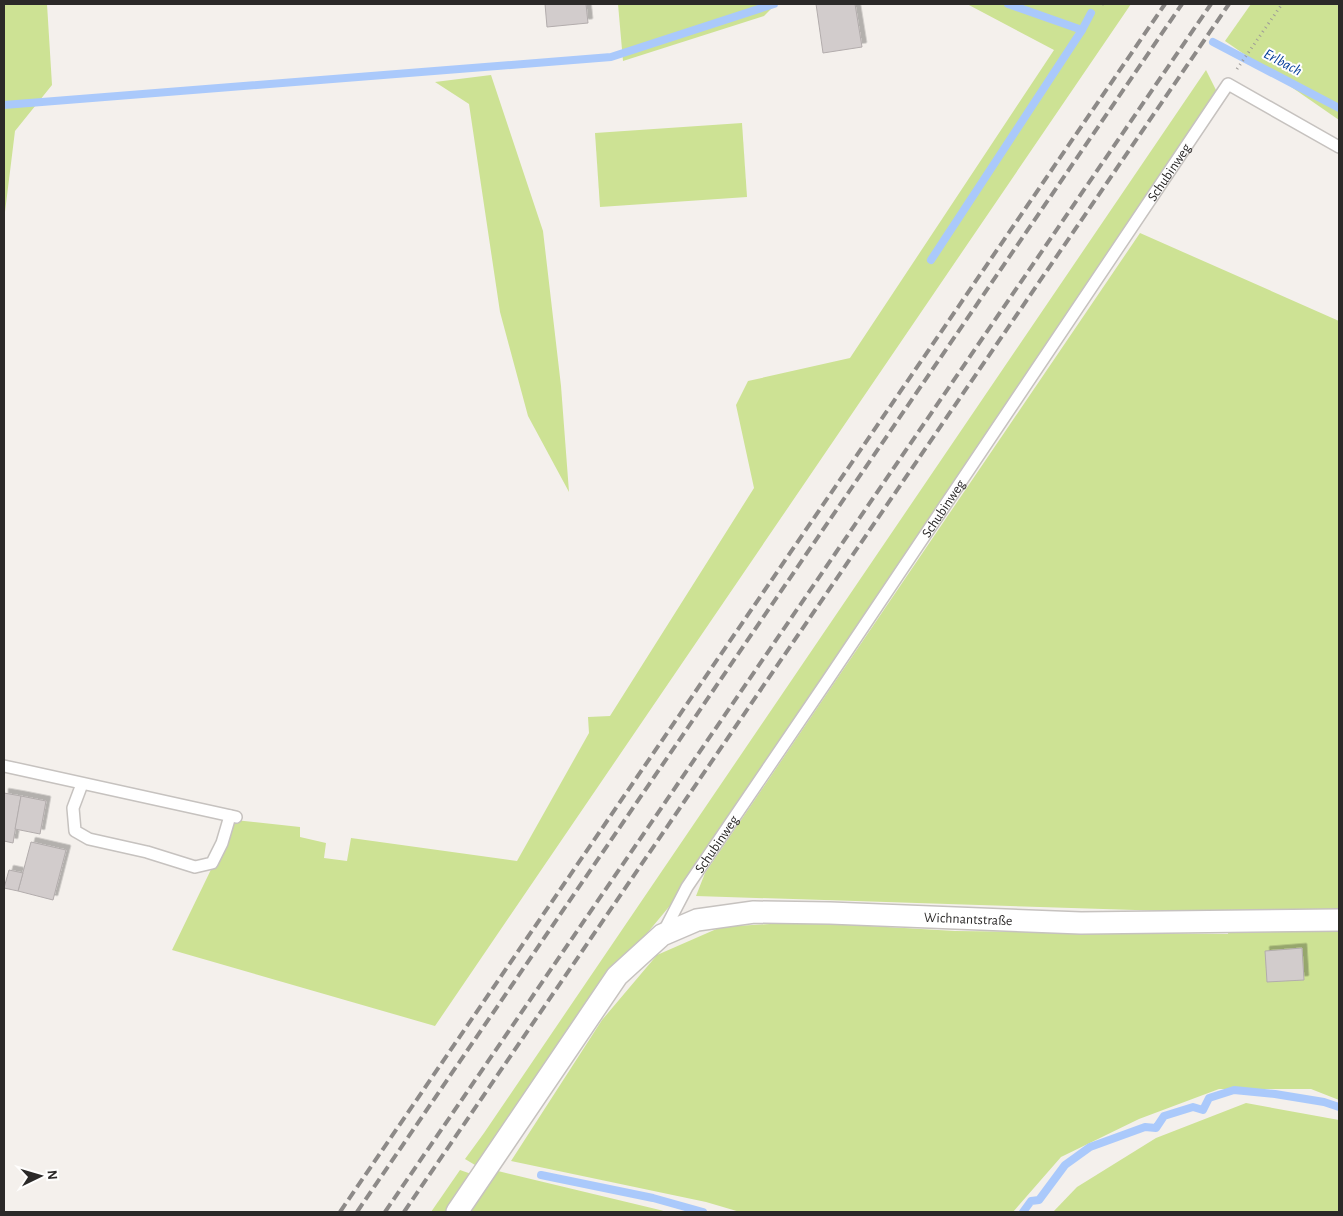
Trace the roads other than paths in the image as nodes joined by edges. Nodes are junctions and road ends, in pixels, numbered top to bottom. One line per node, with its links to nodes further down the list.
1 (1339, 147): 5 (lane, Schubinweg)
2 (4, 766): 3 (lane)
3 (82, 784): 3 (lane)
4 (1339, 920): 5 (street, Wichnantstraße)
5 (662, 935): 6 (street, Wichnantstraße)
6 (457, 1212)

